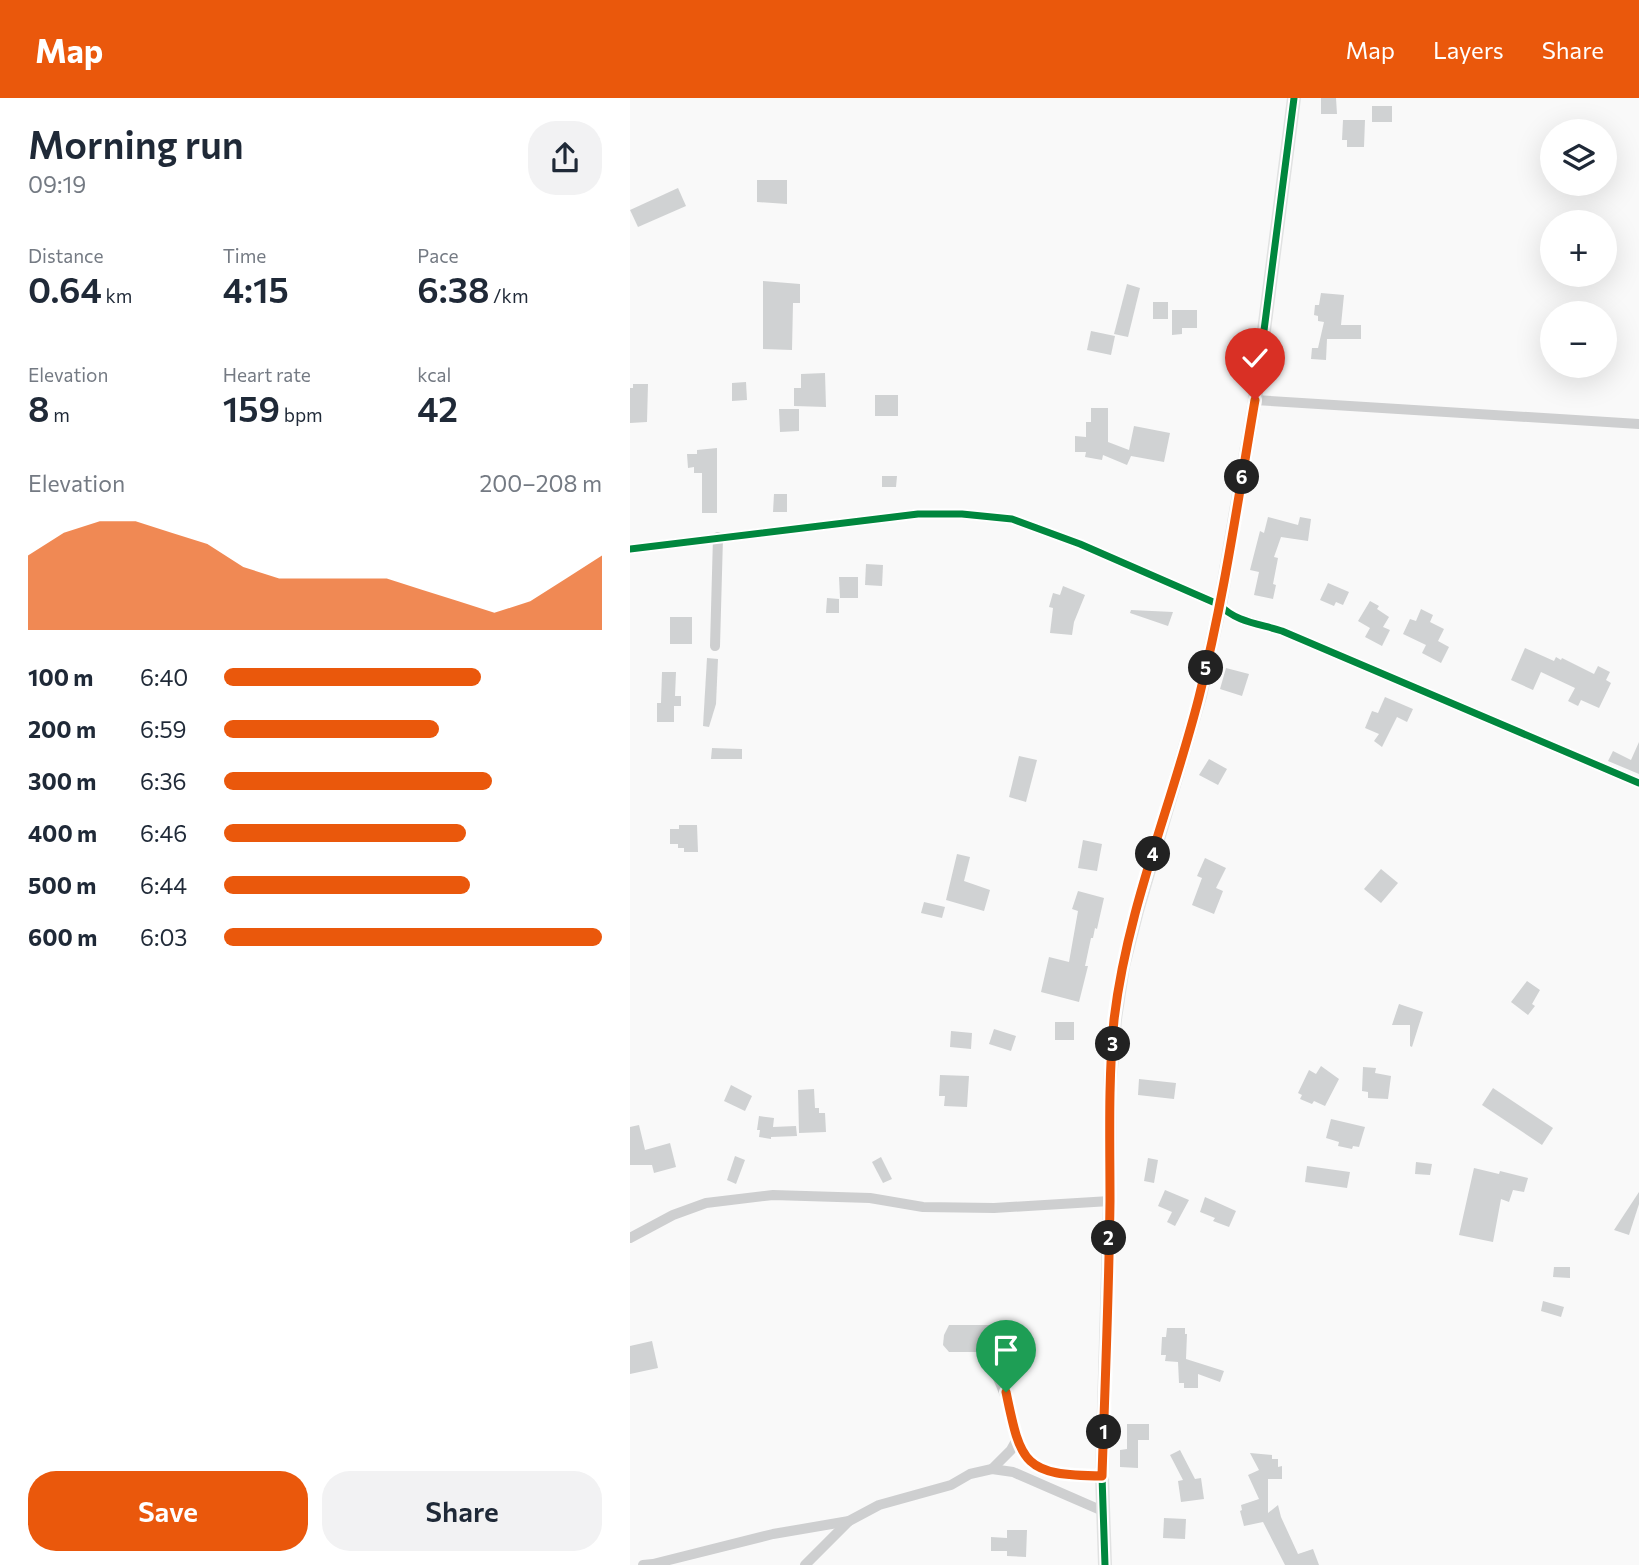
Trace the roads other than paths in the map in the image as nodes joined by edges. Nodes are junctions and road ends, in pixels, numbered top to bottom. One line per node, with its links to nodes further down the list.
1 (1296, 99): 2 (street)
2 (1255, 400): 3 (street); 6 (street)
3 (1639, 424)
4 (718, 537): 5 (street); 6 (street); 7 (street)
5 (630, 549)
6 (1220, 605): 8 (street); 9 (street)
7 (715, 646)
8 (1639, 783)
9 (1110, 1201): 10 (street); 14 (street)
10 (630, 1238)
11 (996, 1372): 12 (street)
12 (1016, 1441): 13 (street); 14 (street)
13 (992, 1469): 15 (street); 16 (street)
14 (1102, 1476): 15 (street)
15 (1105, 1512): 20 (street)
16 (849, 1521): 18 (street); 19 (street)
17 (643, 1565): 18 (street)
18 (653, 1565)
19 (805, 1565)
20 (1105, 1565)

